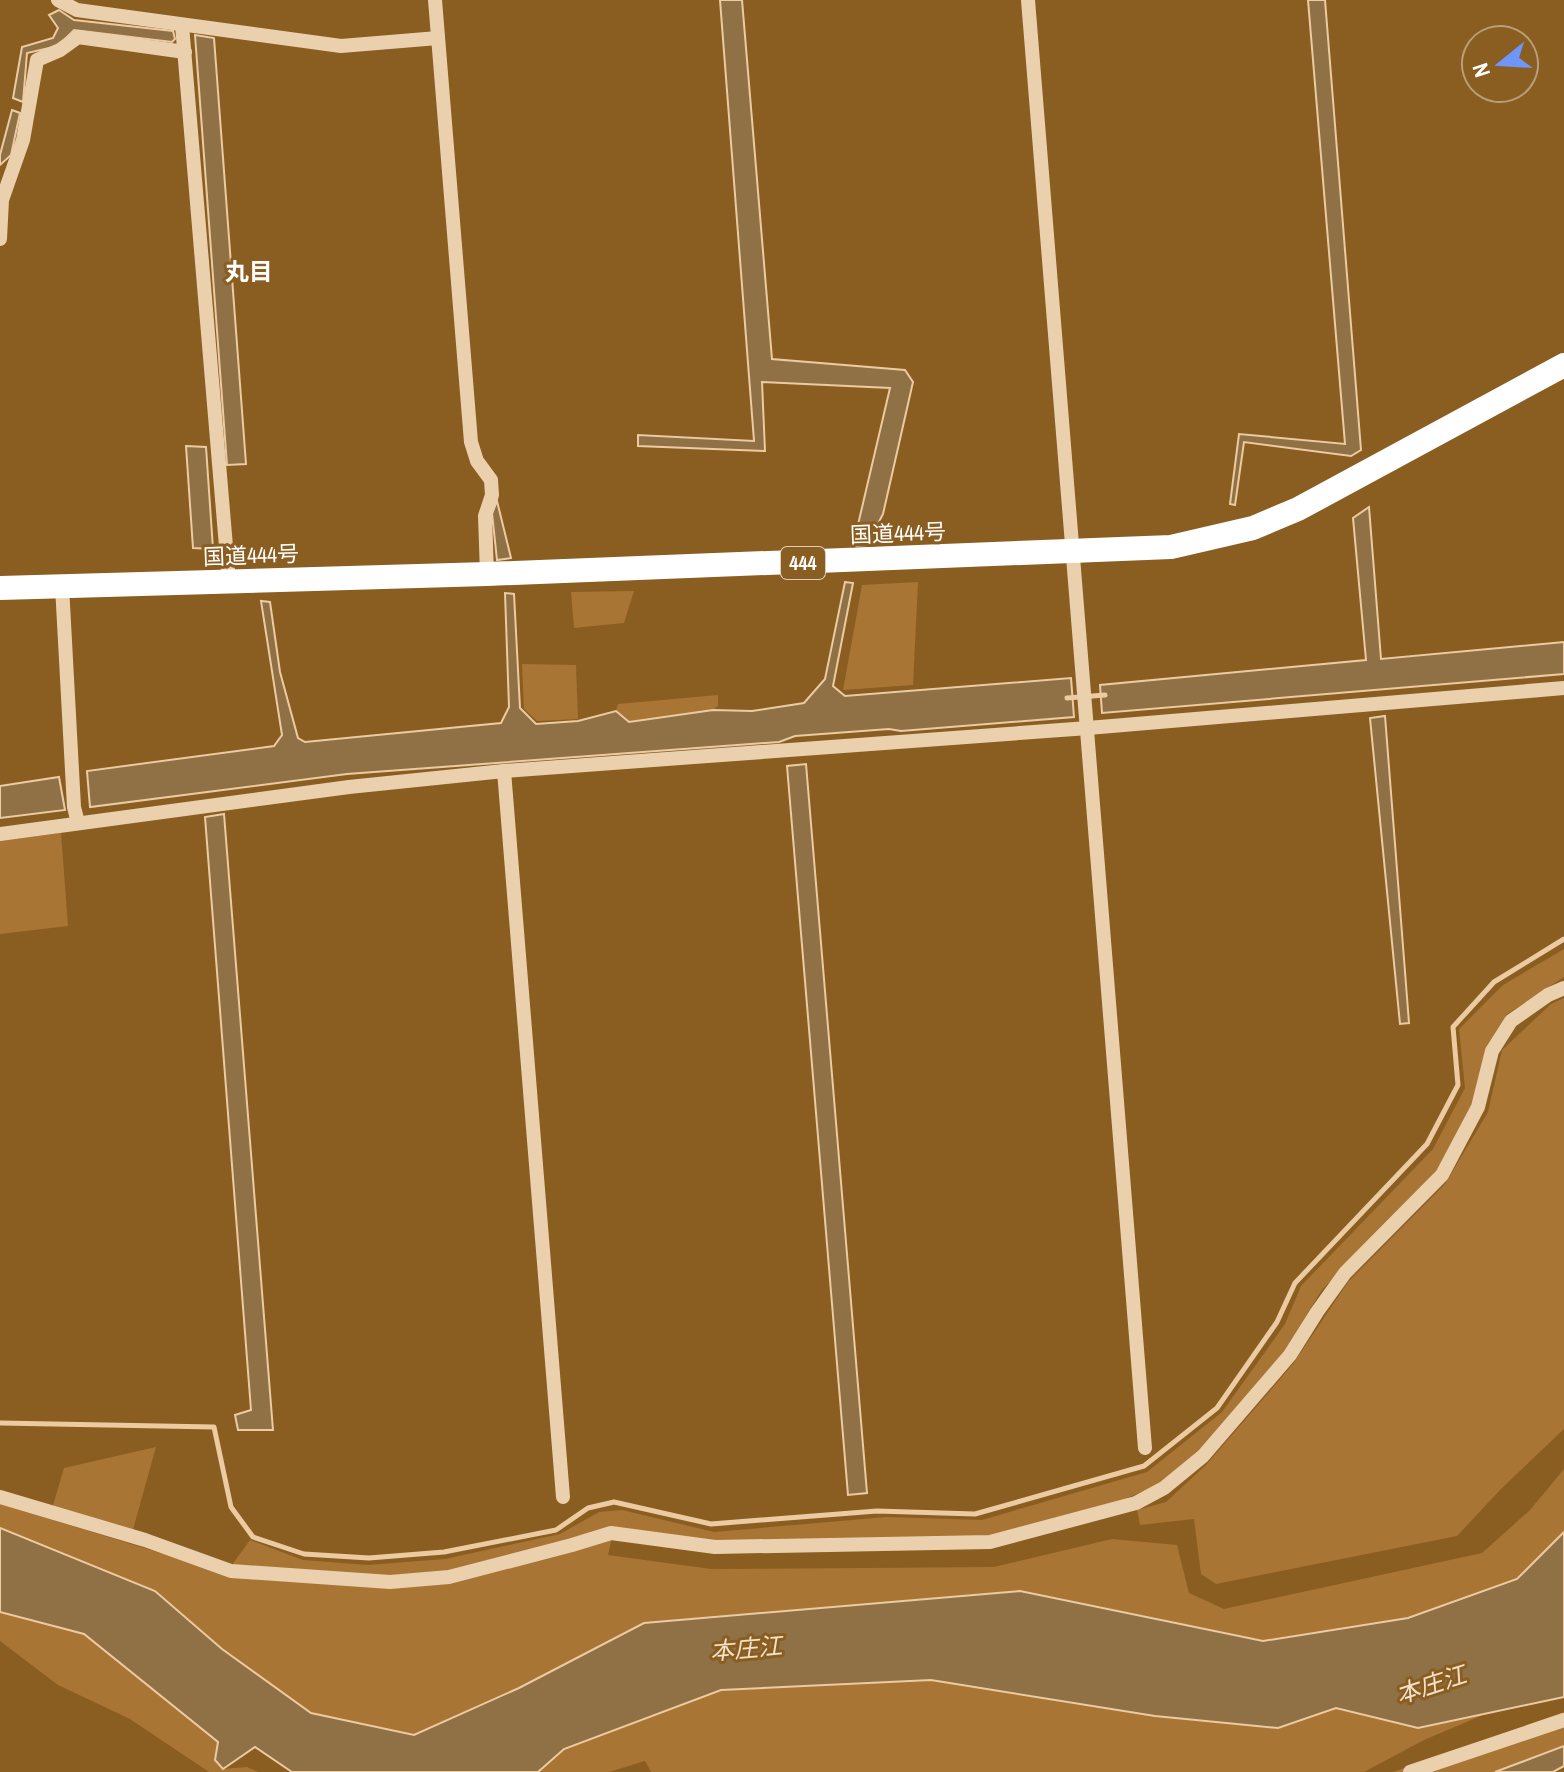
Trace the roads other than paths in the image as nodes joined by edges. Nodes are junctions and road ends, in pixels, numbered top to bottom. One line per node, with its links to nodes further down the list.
1 (58, 0): 4 (street)
2 (435, 0): 5 (street)
3 (1028, 0): 9 (street)
4 (182, 25): 5 (street); 6 (street)
5 (438, 38): 10 (street)
6 (185, 52): 7 (street); 11 (street)
7 (0, 239)
8 (1564, 365): 9 (highway, 国道444号 / 444)
9 (1072, 552): 10 (highway, 国道444号 / 444); 15 (street)
10 (487, 574): 11 (highway, 国道444号 / 444)
11 (229, 582): 12 (highway, 国道444号 / 444)
12 (62, 586): 13 (highway, 国道444号 / 444); 17 (street)
13 (0, 588)
14 (1564, 688): 15 (street)
15 (1088, 728): 16 (street); 20 (street)
16 (504, 771): 17 (street); 22 (street)
17 (78, 823): 18 (street)
18 (0, 834)
19 (1564, 988): 21 (street)
20 (1145, 1448)
21 (0, 1497)
22 (563, 1497)
23 (1564, 1720): 24 (street)
24 (1410, 1772)

